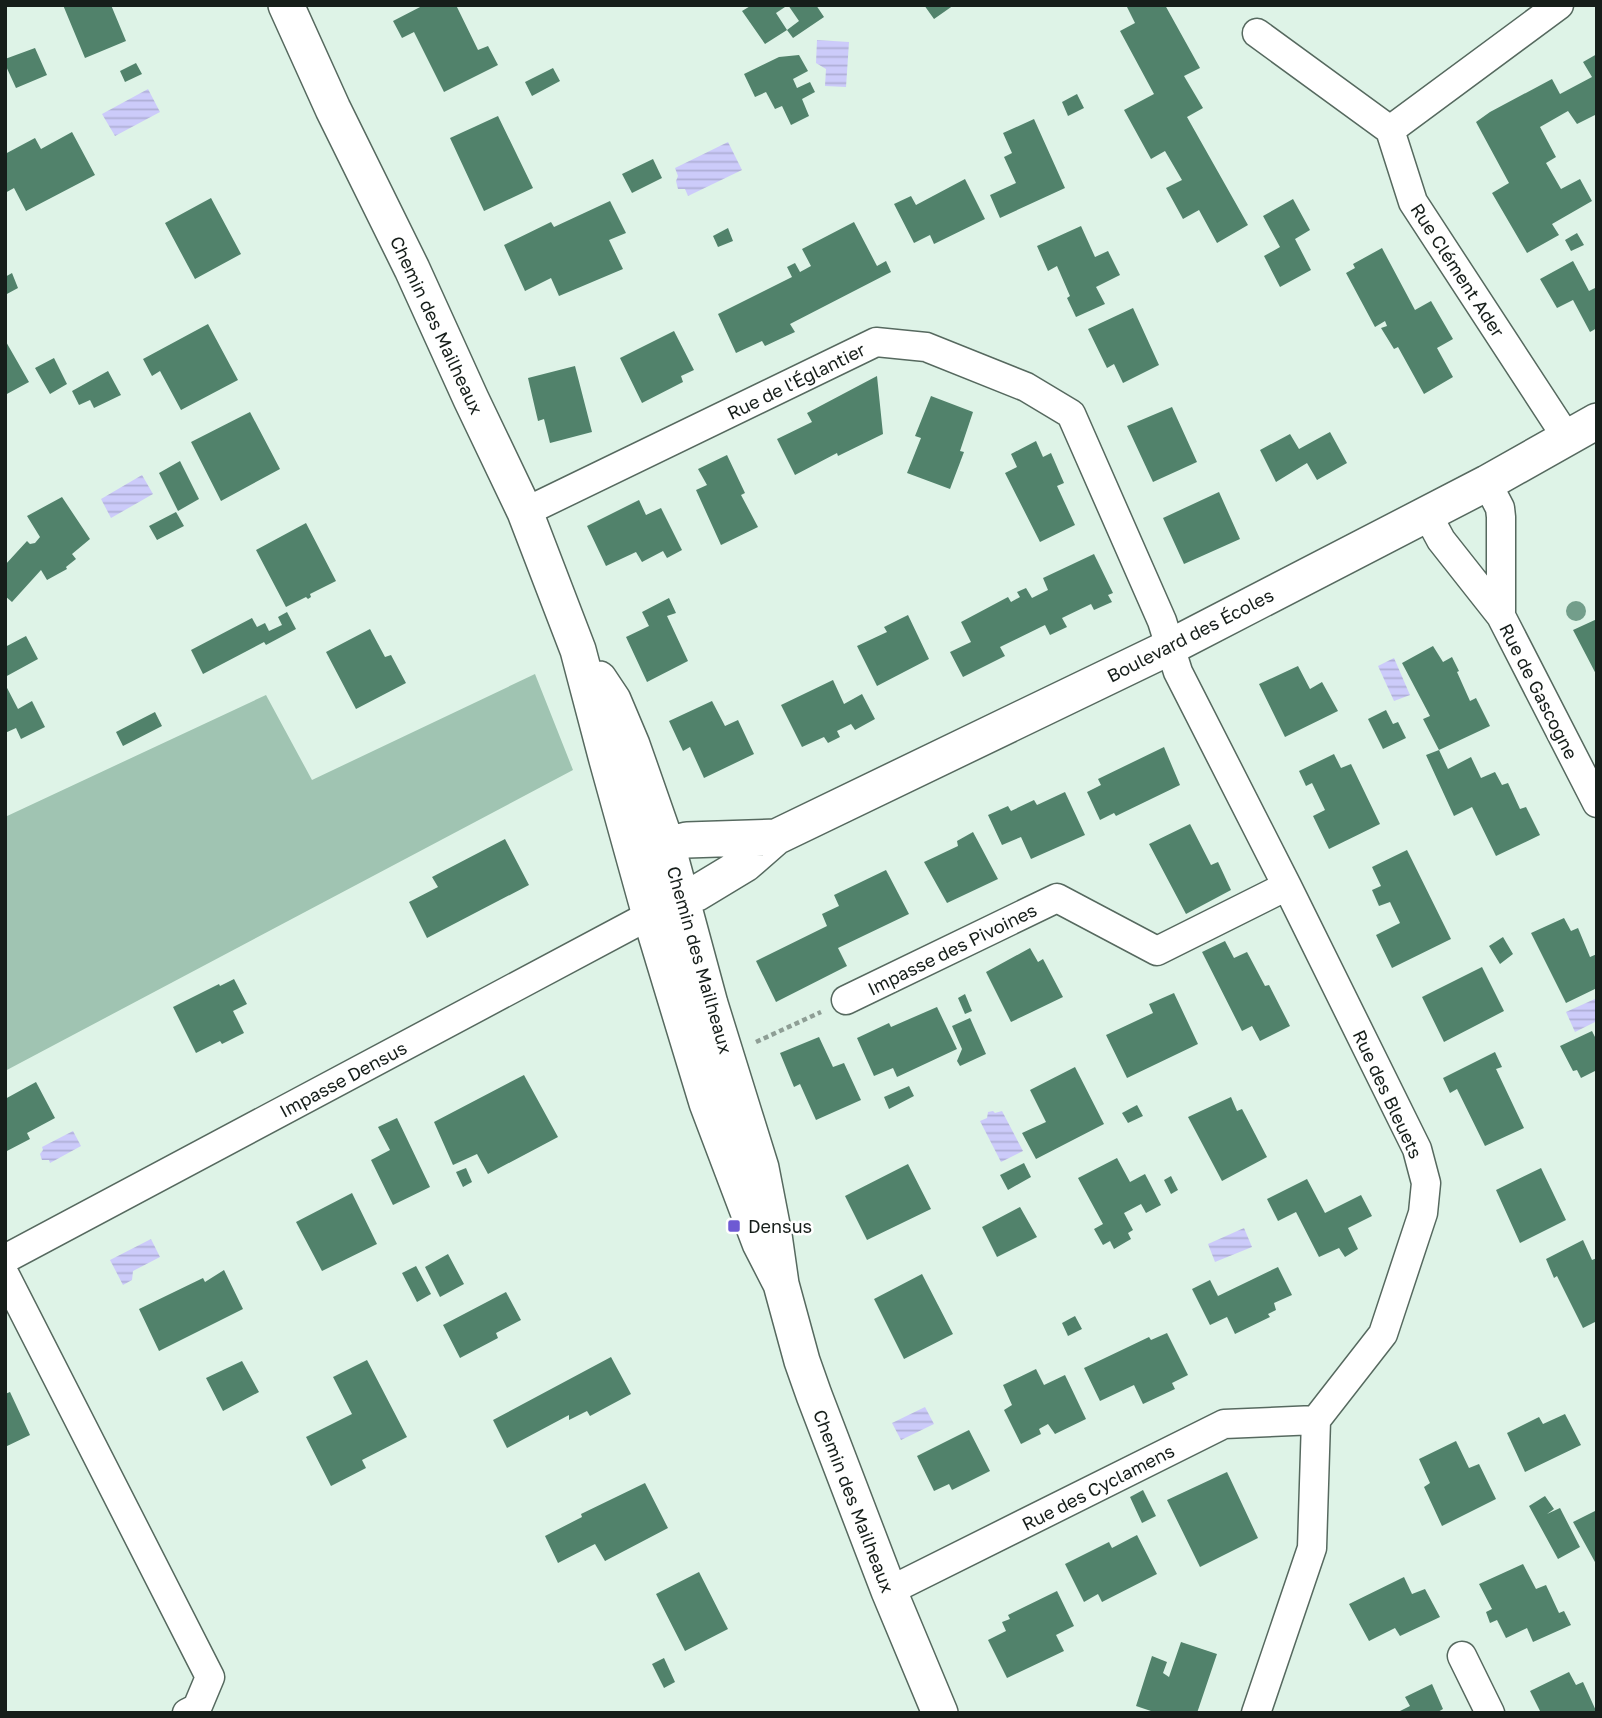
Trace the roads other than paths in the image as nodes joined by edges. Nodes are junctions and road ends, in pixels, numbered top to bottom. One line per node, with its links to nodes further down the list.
1 (286, 5): 8 (street, Chemin des Mailheaux)
2 (1559, 5): 4 (street)
3 (1258, 33): 4 (street)
4 (1390, 130): 6 (street, Rue Clément Ader)
5 (1597, 421): 6 (street, Boulevard des Écoles)
6 (1567, 438): 7 (street, Boulevard des Écoles)
7 (1487, 482): 9 (street, Boulevard des Écoles); 10 (street, Rue de Gascogne)
8 (526, 512): 11 (street, Rue de l'Églantier); 12 (street, Chemin des Mailheaux)
9 (1427, 514): 10 (street, Rue de Gascogne); 11 (street, Boulevard des Écoles)
10 (1501, 616): 13 (street, Rue de Gascogne)
11 (1170, 647): 14 (street, Boulevard des Écoles); 16 (street, Rue des Bleuets)
12 (578, 650): 15 (street, Chemin des Mailheaux); 17 (street, Chemin des Mailheaux)
13 (1597, 803)
14 (776, 836): 15 (street, Boulevard des Écoles); 18 (street, Boulevard des Écoles)
15 (667, 845): 17 (street); 18 (street, Chemin des Mailheaux)
16 (1287, 886): 19 (street, Impasse des Pivoines); 23 (street, Rue des Bleuets)
17 (644, 893): 18 (street); 20 (street, Impasse Densus); 22 (street, Chemin des Mailheaux)
18 (682, 899): 22 (street, Chemin des Mailheaux)
19 (846, 1000)
20 (5, 1259)
21 (5, 1275): 26 (street)
22 (781, 1284): 24 (street, Chemin des Mailheaux)
23 (1316, 1420): 24 (street, Rue des Cyclamens); 28 (street)
24 (889, 1591): 27 (street, Chemin des Mailheaux)
25 (1462, 1656): 29 (street)
26 (187, 1713)
27 (940, 1713)
28 (1256, 1713)
29 (1490, 1713)

